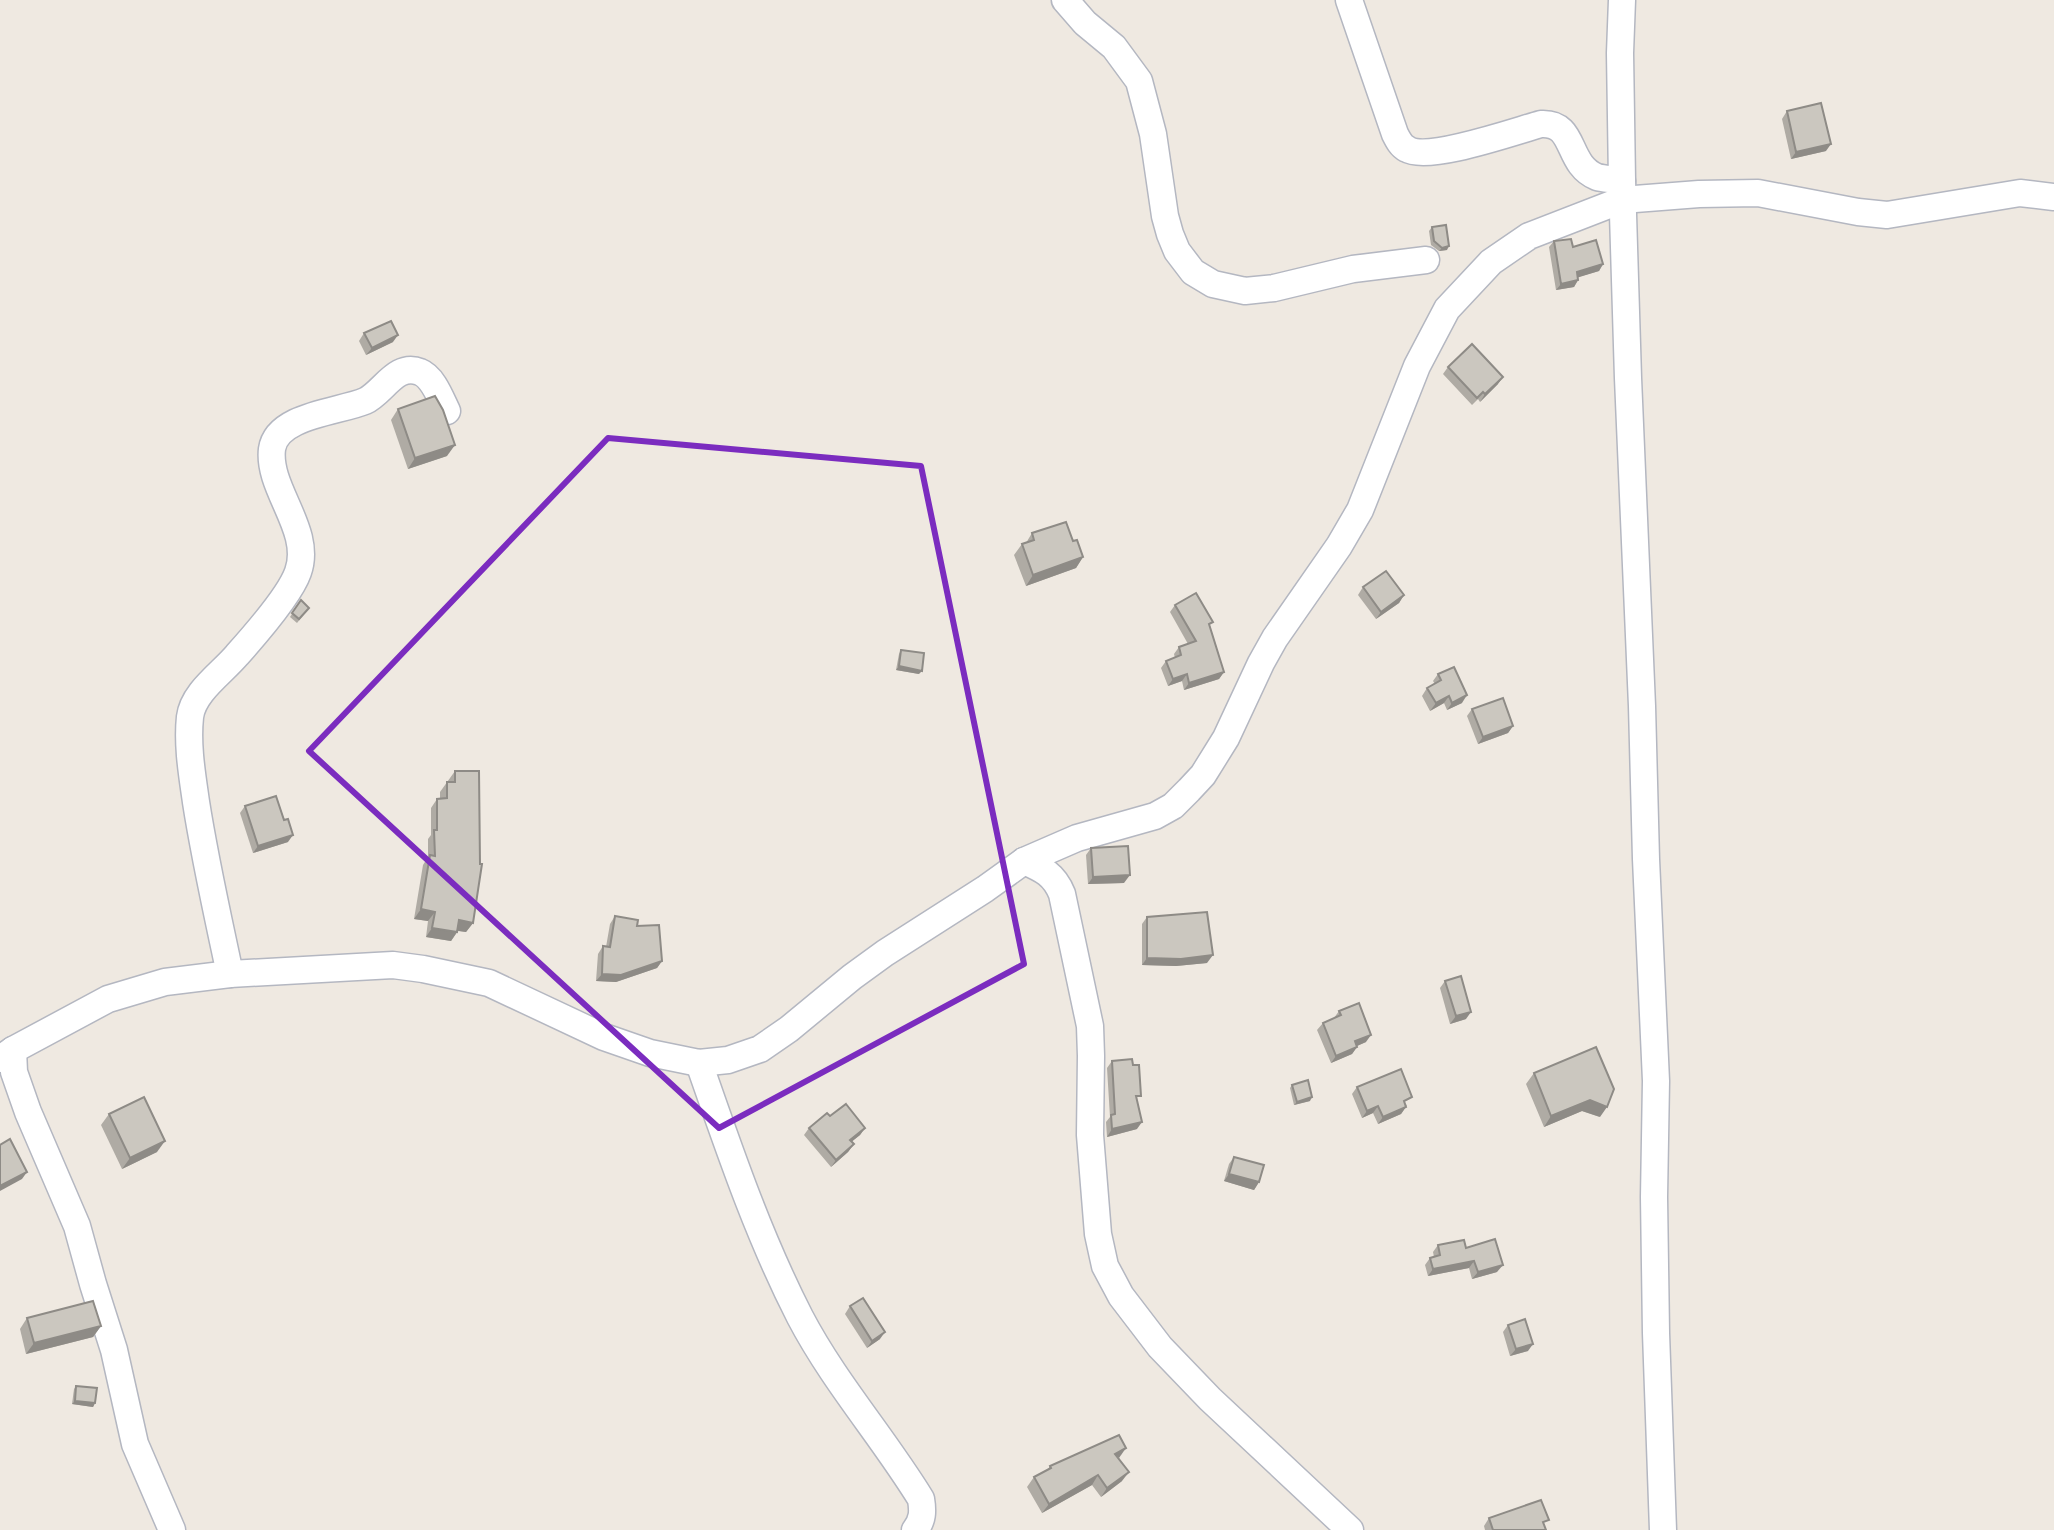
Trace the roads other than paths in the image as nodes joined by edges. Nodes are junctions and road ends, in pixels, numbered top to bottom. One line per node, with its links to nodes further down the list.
1 (1065, 0): 6 (street)
2 (1349, 0): 4 (street)
3 (1622, 0): 4 (street)
4 (1622, 190): 5 (street); 8 (street); 15 (street)
5 (2054, 197)
6 (1426, 260)
7 (447, 411): 9 (street)
8 (1024, 861): 11 (street); 14 (street)
9 (230, 974): 10 (street); 11 (street)
10 (6, 1055): 12 (street)
11 (699, 1063): 13 (street)
12 (172, 1530)
13 (915, 1530)
14 (1350, 1530)
15 (1663, 1530)

